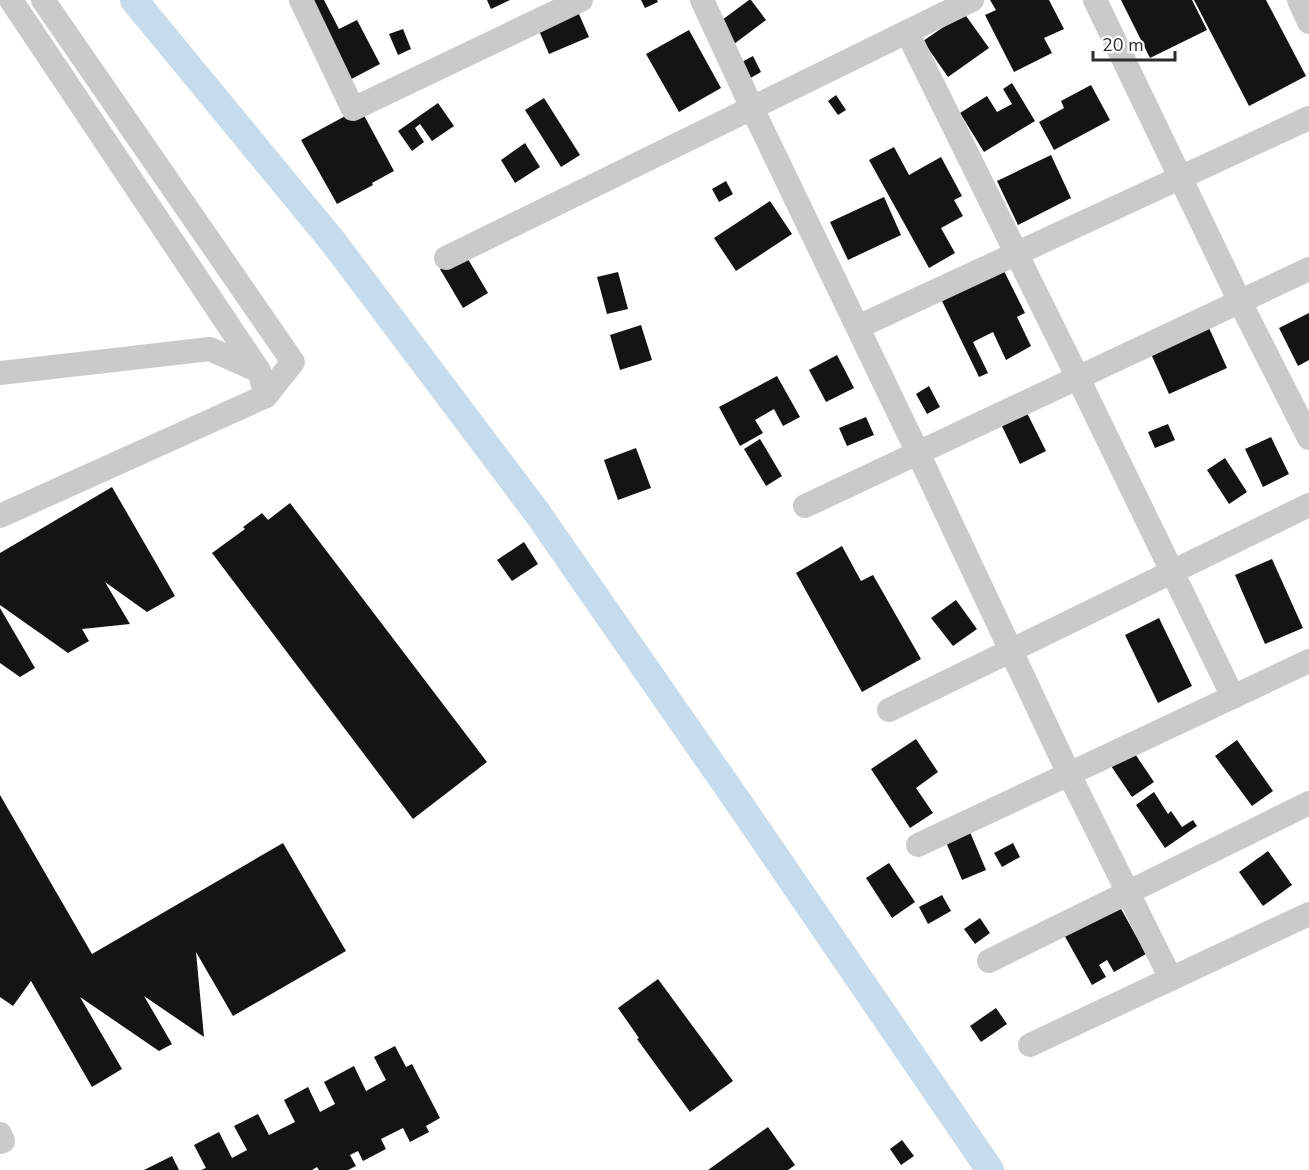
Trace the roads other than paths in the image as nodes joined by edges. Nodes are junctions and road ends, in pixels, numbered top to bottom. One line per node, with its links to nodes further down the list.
1 (10, 0): 17 (street)
2 (43, 0): 20 (street)
3 (301, 0): 4 (street)
4 (581, 0)
5 (702, 0): 9 (street)
6 (972, 0): 8 (street)
7 (1095, 0): 11 (street)
8 (907, 32): 9 (street); 12 (street)
9 (752, 108): 13 (street); 16 (street)
10 (1309, 118): 11 (street)
11 (1180, 177): 12 (street); 15 (street)
12 (1017, 254): 16 (street); 19 (street)
13 (446, 258)
14 (1309, 269): 15 (street)
15 (1240, 302): 19 (street); 21 (street)
16 (858, 327): 22 (street)
17 (259, 371): 18 (street); 20 (street)
18 (0, 374)
19 (1078, 378): 22 (street); 26 (street)
20 (266, 396): 25 (street)
21 (1309, 438)
22 (918, 453): 24 (street); 27 (street)
23 (1309, 505): 26 (street)
24 (805, 506)
25 (0, 516)
26 (1173, 572): 27 (street); 29 (street)
27 (1011, 650): 30 (street); 31 (street)
28 (1309, 661): 29 (street)
29 (1233, 697): 31 (street)
30 (889, 710)
31 (1069, 774): 33 (street); 34 (street)
32 (1309, 802): 34 (street)
33 (918, 845)
34 (1128, 892): 36 (street); 37 (street)
35 (1309, 914): 37 (street)
36 (990, 961)
37 (1171, 979): 38 (street)
38 (1030, 1045)
39 (0, 1134): 40 (street)
40 (0, 1142)

